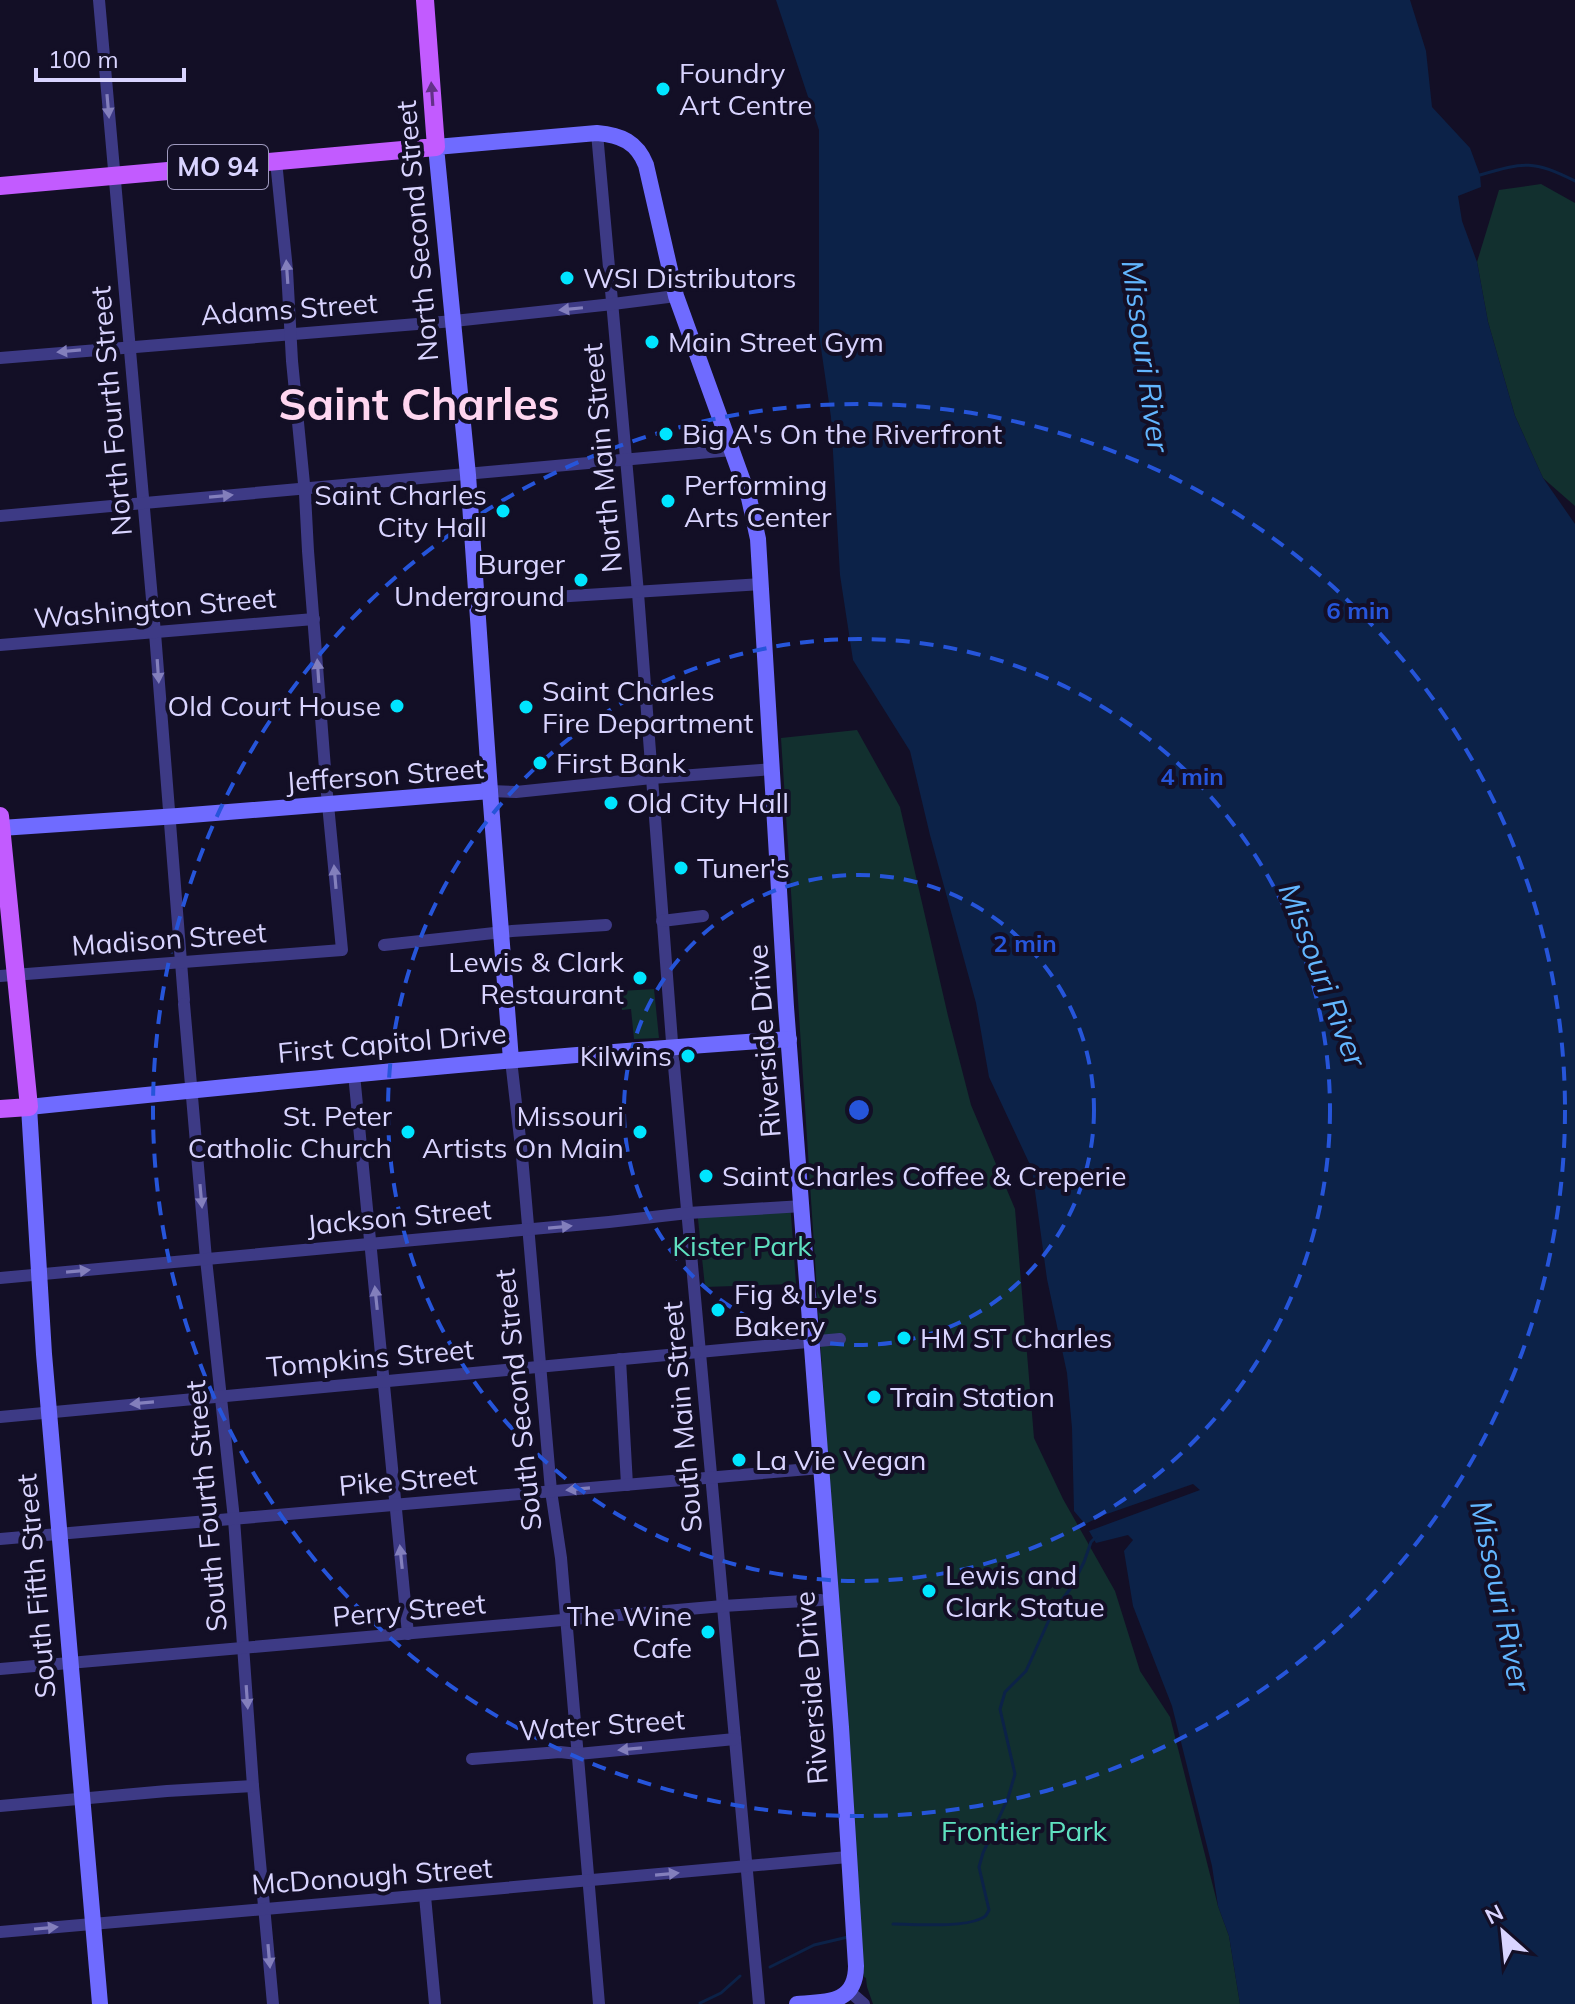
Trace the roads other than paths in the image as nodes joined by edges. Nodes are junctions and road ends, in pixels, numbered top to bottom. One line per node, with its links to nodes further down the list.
1 (99, 0): 6 (street, North Fourth Street, one-way to 6)
2 (425, 0): 4 (main road, North Second Street, one-way to 2)
3 (597, 133): 4 (street); 8 (street, Riverside Drive); 9 (street, North Main Street)
4 (436, 147): 5 (main road, MO 94); 10 (street, North Second Street)
5 (276, 161): 6 (main road, MO 94); 11 (street, one-way to 5)
6 (114, 176): 7 (main road, MO 94); 12 (street, North Fourth Street)
7 (0, 186)
8 (676, 296): 9 (street, Adams Street); 14 (street, Riverside Drive)
9 (613, 304): 10 (street, Adams Street, one-way to 10); 15 (street, North Main Street)
10 (454, 321): 11 (street, Adams Street); 16 (street, North Second Street)
11 (290, 333): 12 (street, Adams Street); 17 (street)
12 (128, 346): 13 (street, Adams Street, one-way to 13); 18 (street, North Fourth Street)
13 (0, 358)
14 (732, 450): 15 (street); 20 (street, Riverside Drive)
15 (626, 461): 16 (street); 21 (street, North Main Street)
16 (468, 475): 17 (street); 28 (street, North Second Street)
17 (304, 489): 18 (street, one-way to 17); 23 (street)
18 (144, 503): 19 (street); 24 (street, North Fourth Street)
19 (0, 516)
20 (762, 584): 21 (street); 26 (street, Riverside Drive)
21 (638, 593): 22 (street); 27 (street, North Main Street)
22 (554, 597)
23 (314, 619): 24 (street, Washington Street); 29 (street, one-way to 23)
24 (155, 633): 25 (street, Washington Street); 31 (street, North Fourth Street, one-way to 31)
25 (0, 645)
26 (773, 769): 27 (street, Jefferson Street); 40 (street, Riverside Drive)
27 (652, 778): 28 (street, Jefferson Street); 34 (street, South Main Street)
28 (490, 791): 29 (street, Jefferson Street); 36 (street, South Second Street)
29 (329, 805): 31 (street, Jefferson Street); 38 (street, Madison Street, one-way to 29)
30 (0, 816): 32 (main road, South Fifth Street)
31 (170, 817): 32 (street, Jefferson Street); 38 (street, South Fourth Street)
32 (0, 828): 39 (main road, South Fifth Street)
33 (703, 916): 34 (street)
34 (662, 921): 41 (street, South Main Street)
35 (606, 925): 36 (street)
36 (502, 932): 37 (street); 42 (street, South Second Street)
37 (384, 945)
38 (181, 962): 39 (street, Madison Street); 44 (street, South Fourth Street)
39 (8, 975): 45 (main road, South Fifth Street)
40 (789, 1039): 41 (street, First Capitol Drive); 47 (street, Riverside Drive)
41 (673, 1047): 42 (street, First Capitol Drive); 48 (street, South Main Street)
42 (511, 1060): 43 (street, First Capitol Drive); 49 (street, South Second Street)
43 (354, 1074): 44 (street, First Capitol Drive); 50 (street)
44 (192, 1090): 45 (street, First Capitol Drive); 51 (street, South Fourth Street, one-way to 51)
45 (29, 1107): 46 (main road, First Capitol Drive); 52 (street, South Fifth Street)
46 (0, 1109)
47 (803, 1206): 48 (street, Jackson Street); 55 (street, Riverside Drive)
48 (688, 1213): 49 (street, Jackson Street, one-way to 48); 56 (street, South Main Street)
49 (528, 1230): 50 (street, Jackson Street); 58 (street, South Second Street)
50 (370, 1244): 51 (street, Jackson Street); 59 (street, one-way to 50)
51 (206, 1259): 52 (street, Jackson Street, one-way to 51); 60 (street, South Fourth Street)
52 (38, 1274): 53 (street, Jackson Street); 61 (street, South Fifth Street)
53 (0, 1278)
54 (840, 1339): 55 (street, Tompkins Street)
55 (811, 1342): 56 (street, Tompkins Street); 63 (street, Riverside Drive)
56 (700, 1352): 57 (street, Tompkins Street); 64 (street, South Main Street)
57 (620, 1359): 58 (street, Tompkins Street); 65 (street)
58 (541, 1366): 59 (street, Tompkins Street); 66 (street, South Second Street)
59 (384, 1381): 60 (street, Tompkins Street); 67 (street)
60 (220, 1396): 61 (street, Tompkins Street, one-way to 61); 68 (street, South Fourth Street)
61 (49, 1412): 62 (street, Tompkins Street); 69 (street, South Fifth Street)
62 (0, 1417)
63 (821, 1468): 64 (street, Pike Street); 84 (street, Riverside Drive)
64 (712, 1478): 65 (street, Pike Street); 72 (street, South Main Street)
65 (627, 1485): 66 (street, Pike Street, one-way to 66)
66 (551, 1491): 67 (street, Pike Street); 73 (street, South Second Street)
67 (396, 1505): 68 (street, Pike Street); 74 (street, one-way to 67)
68 (234, 1519): 69 (street, Pike Street); 75 (street, South Fourth Street)
69 (60, 1534): 70 (street, Pike Street); 76 (street, South Fifth Street)
70 (0, 1539)
71 (821, 1600): 72 (street, Perry Street)
72 (723, 1606): 73 (street, Perry Street); 78 (street, South Main Street)
73 (566, 1621): 74 (street, Perry Street); 79 (street, South Second Street)
74 (408, 1634): 75 (street, Perry Street)
75 (243, 1649): 76 (street, Perry Street); 81 (street, South Fourth Street, one-way to 81)
76 (71, 1663): 77 (street, Perry Street); 82 (street, South Fifth Street)
77 (0, 1669)
78 (735, 1739): 79 (street, Water Street, one-way to 79); 85 (street, South Main Street)
79 (578, 1754): 80 (street, Water Street); 86 (street, South Second Street)
80 (472, 1759)
81 (253, 1786): 82 (street); 88 (street, South Fourth Street)
82 (83, 1799): 83 (street); 89 (street, South Fifth Street)
83 (0, 1806)
84 (848, 1857): 85 (street, McDonough Street); 91 (street, Riverside Drive)
85 (748, 1867): 86 (street, McDonough Street, one-way to 85); 96 (street, South Main Street)
86 (590, 1882): 87 (street, McDonough Street); 95 (street, South Second Street)
87 (425, 1896): 88 (street, McDonough Street); 94 (street)
88 (264, 1908): 89 (street, McDonough Street); 93 (street, South Fourth Street, one-way to 93)
89 (93, 1924): 90 (street, McDonough Street, one-way to 89); 92 (street, South Fifth Street)
90 (0, 1932)
91 (849, 1991): 97 (street); 98 (street)
92 (100, 2004)
93 (273, 2004)
94 (435, 2004)
95 (599, 2004)
96 (759, 2004)
97 (797, 2004)
98 (864, 2004)

